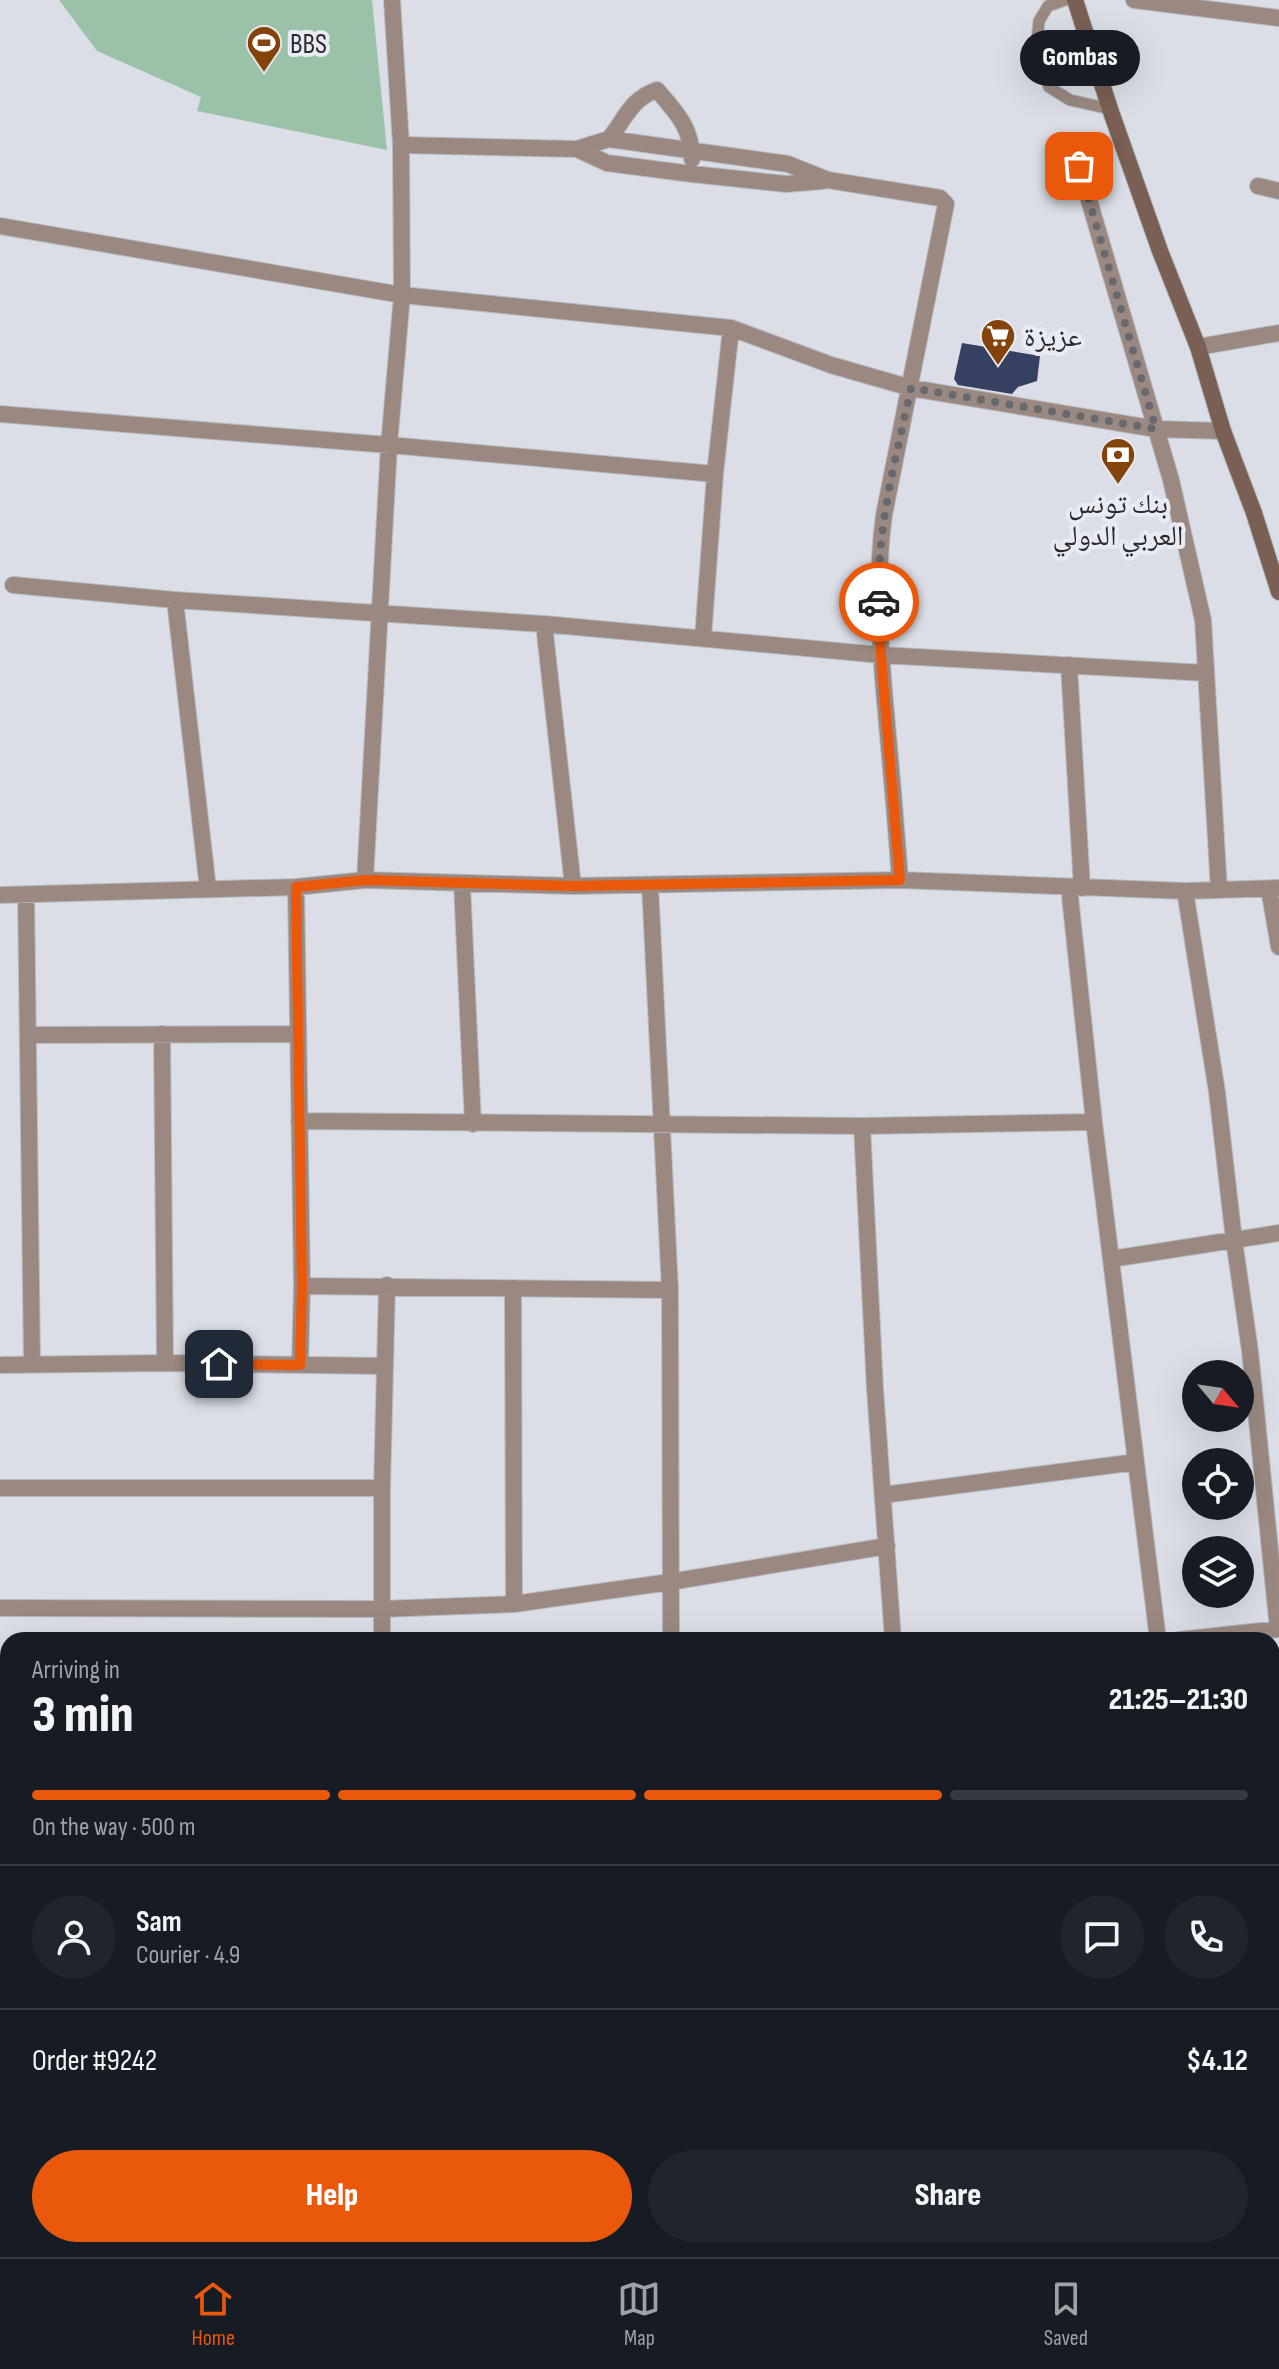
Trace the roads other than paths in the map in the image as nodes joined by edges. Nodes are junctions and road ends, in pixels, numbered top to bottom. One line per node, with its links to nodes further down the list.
1 (392, 0): 8 (street)
2 (1065, 0): 6 (lane)
3 (1075, 0): 6 (main road)
4 (1134, 0): 5 (street)
5 (1279, 18)
6 (1110, 109): 20 (main road)
7 (609, 139): 9 (street); 10 (street); 10 (street)
8 (401, 145): 9 (street); 17 (street)
9 (577, 149): 12 (street)
10 (692, 150): 12 (street); 13 (street)
11 (1079, 166): 23 (street)
12 (692, 174): 13 (street)
13 (828, 180): 21 (street)
14 (1258, 186): 15 (street)
15 (1279, 191)
16 (0, 226): 17 (street)
17 (402, 295): 18 (street); 25 (street)
18 (731, 328): 21 (street); 26 (street)
19 (1279, 333): 20 (street)
20 (1198, 347): 24 (main road)
21 (911, 388): 23 (street); 33 (street)
22 (0, 414): 25 (street)
23 (1156, 429): 24 (street); 35 (street)
24 (1223, 431): 28 (main road)
25 (389, 445): 26 (street); 30 (street)
26 (715, 474): 32 (street)
27 (13, 585): 29 (street)
28 (1279, 592)
29 (175, 600): 30 (street); 43 (street)
30 (380, 612): 31 (street); 36 (street)
31 (544, 624): 32 (street); 40 (street)
32 (703, 638): 33 (street)
33 (881, 655): 34 (street); 37 (street)
34 (1069, 665): 35 (street); 42 (street)
35 (1206, 673): 45 (street)
36 (365, 880): 38 (street); 41 (street)
37 (900, 880): 39 (street); 42 (street)
38 (462, 884): 40 (street); 55 (street)
39 (650, 885): 40 (street); 56 (street)
40 (573, 886)
41 (296, 887): 43 (street); 51 (street)
42 (1076, 887): 46 (street); 54 (street)
43 (208, 889): 47 (street)
44 (1274, 889): 45 (street); 49 (street)
45 (1219, 890): 46 (street)
46 (1185, 891): 59 (street)
47 (26, 894): 48 (street); 52 (street)
48 (0, 895)
49 (1279, 947)
50 (162, 1034): 51 (street); 52 (street); 66 (street)
51 (298, 1034): 53 (street)
52 (29, 1035): 65 (street)
53 (299, 1121): 55 (street); 62 (street)
54 (1094, 1122): 57 (street); 60 (street)
55 (473, 1124): 56 (street)
56 (663, 1124): 57 (street); 64 (street)
57 (862, 1126): 73 (street)
58 (1279, 1233): 59 (street)
59 (1234, 1240): 60 (street); 79 (street)
60 (1111, 1259): 70 (street)
61 (387, 1285): 62 (street); 63 (street); 69 (street)
62 (302, 1286): 68 (street)
63 (513, 1288): 64 (street); 76 (street)
64 (670, 1290): 75 (street)
65 (32, 1363): 66 (street); 67 (street)
66 (165, 1363): 68 (street)
67 (0, 1365)
68 (300, 1365): 69 (street)
69 (384, 1366): 72 (street)
70 (1136, 1462): 73 (street); 83 (street)
71 (0, 1488): 72 (street)
72 (382, 1488): 78 (street)
73 (883, 1495): 74 (street)
74 (887, 1546): 75 (street); 82 (street)
75 (670, 1582): 76 (street); 81 (street)
76 (514, 1604): 78 (street)
77 (0, 1608): 78 (street)
78 (382, 1609): 80 (street)
79 (1278, 1629): 84 (street)
80 (382, 1632)
81 (671, 1632)
82 (892, 1632)
83 (1157, 1632)
84 (1251, 1632)

